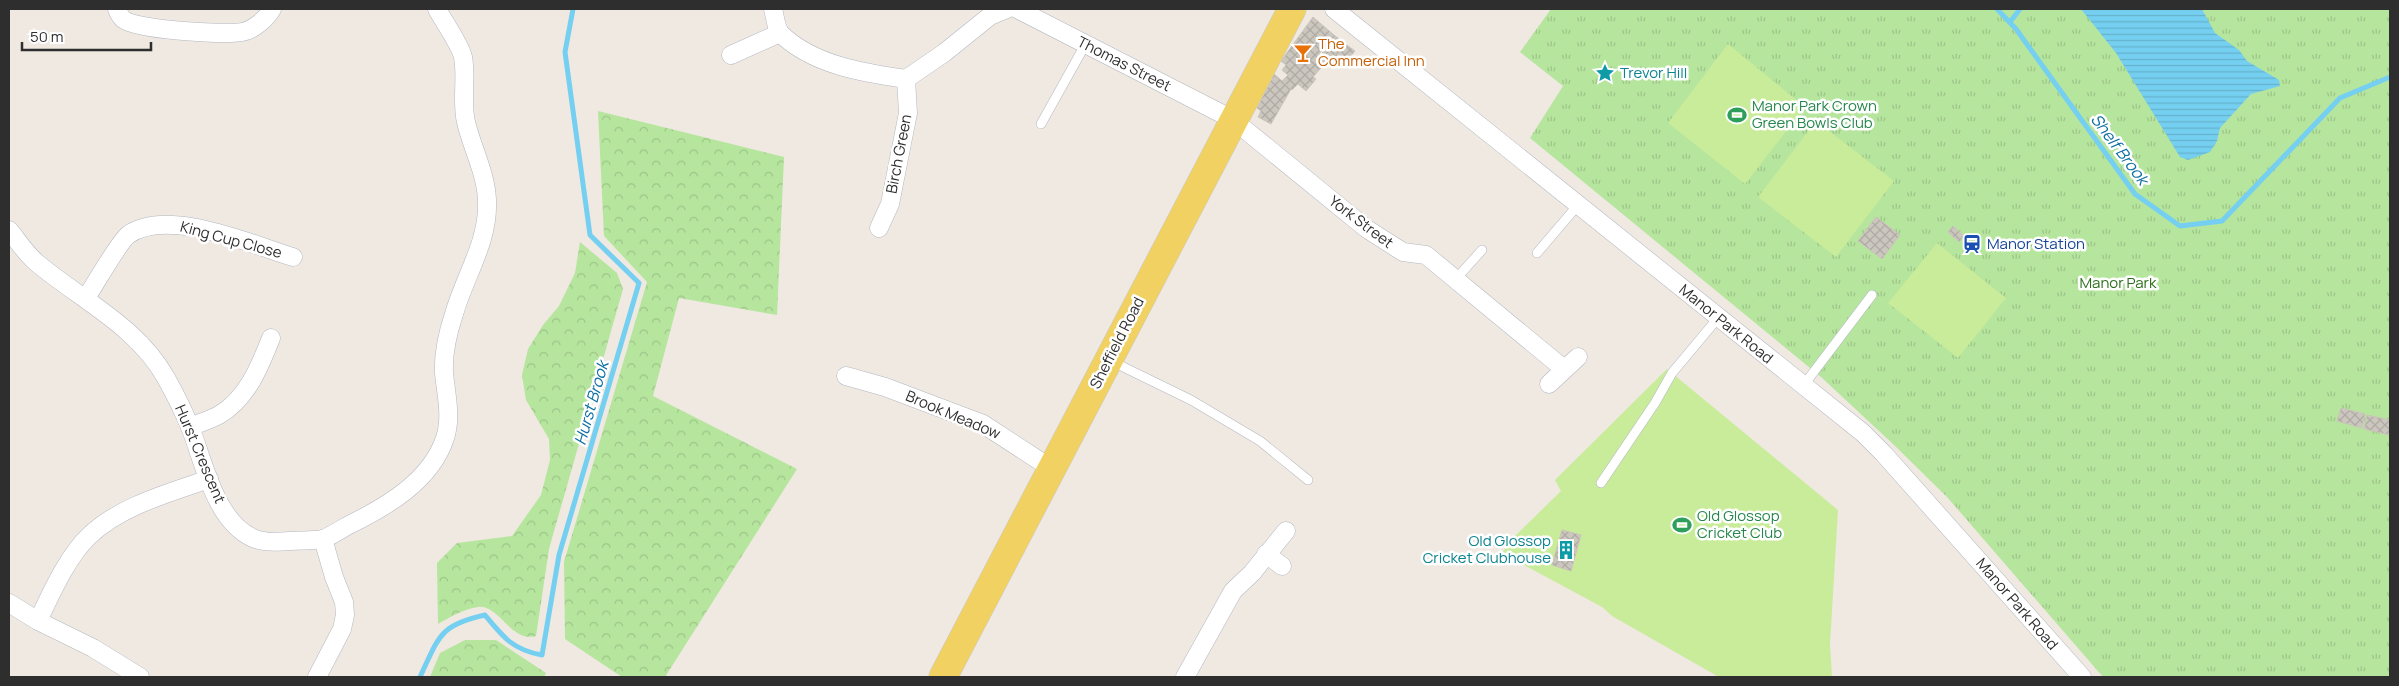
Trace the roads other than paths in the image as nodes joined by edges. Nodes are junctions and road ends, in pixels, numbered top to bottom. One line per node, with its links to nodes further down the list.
1 (117, 9): 2 (street)
2 (272, 9)
3 (438, 9): 38 (street, Hurst Crescent)
4 (773, 9): 9 (street)
5 (1007, 9): 12 (street)
6 (1016, 9): 10 (street, Thomas Street)
7 (1292, 9): 13 (main road, Sheffield Road)
8 (1334, 9): 15 (street, Manor Park Road)
9 (780, 33): 11 (street); 12 (street)
10 (1085, 45): 13 (street, Thomas Street); 14 (lane)
11 (731, 55)
12 (906, 78): 16 (street, Birch Green)
13 (1232, 119): 21 (street, York Street); 27 (main road, Sheffield Road)
14 (1041, 124)
15 (1578, 205): 19 (lane); 24 (street, Manor Park Road)
16 (879, 228)
17 (9, 230): 23 (street, Hurst Crescent)
18 (1482, 250): 21 (lane)
19 (1537, 253)
20 (292, 257): 23 (street, King Cup Close)
21 (1456, 280): 28 (street, York Street)
22 (1872, 296): 31 (lane)
23 (86, 298): 32 (street, Hurst Crescent)
24 (1718, 318): 31 (street, Manor Park Road); 36 (lane)
25 (271, 338): 32 (street)
26 (1578, 357): 28 (street)
27 (1109, 360): 33 (main road, Sheffield Road); 35 (lane)
28 (1564, 369): 30 (street)
29 (846, 376): 33 (street, Brook Meadow)
30 (1549, 384)
31 (1803, 386): 47 (street, Manor Park Road)
32 (190, 426): 34 (street, Hurst Crescent)
33 (1052, 469): 45 (main road, Sheffield Road)
34 (209, 479): 38 (street, Hurst Crescent); 42 (street)
35 (1308, 480)
36 (1601, 483)
37 (1286, 531): 39 (street)
38 (323, 538): 44 (street)
39 (1266, 554): 40 (street); 46 (street)
40 (1282, 566)
41 (9, 603): 42 (street)
42 (38, 621): 43 (street)
43 (140, 677)
44 (317, 677)
45 (943, 677)
46 (1185, 677)
47 (2082, 677)

